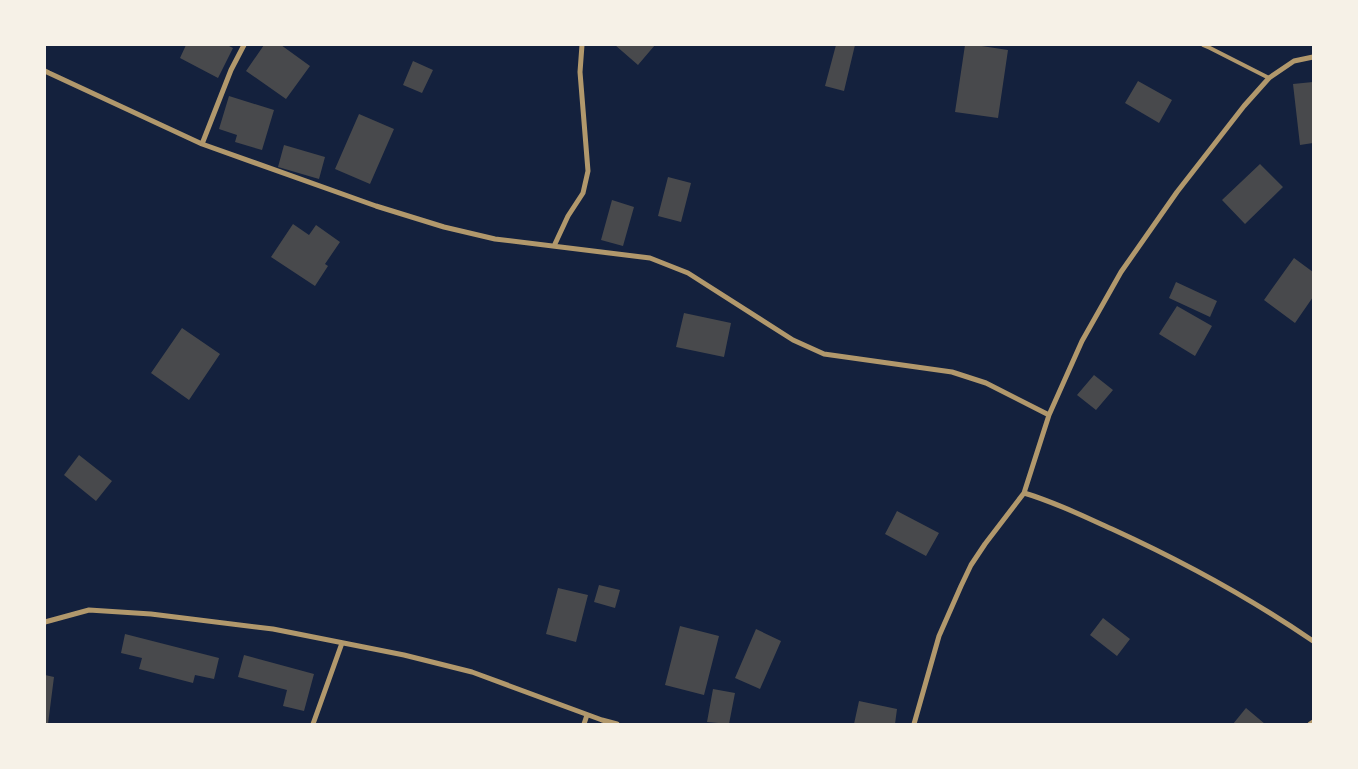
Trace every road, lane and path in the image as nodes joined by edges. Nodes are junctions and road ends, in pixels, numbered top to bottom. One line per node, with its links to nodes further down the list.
1 (244, 45): 7 (street)
2 (582, 45): 8 (street)
3 (1203, 45): 6 (lane)
4 (1313, 57): 6 (street)
5 (45, 71): 7 (street)
6 (1270, 78): 9 (street)
7 (202, 144): 8 (street)
8 (554, 246): 9 (street)
9 (1049, 415): 10 (street)
10 (1024, 493): 12 (street); 19 (street)
11 (45, 622): 13 (street)
12 (1313, 641)
13 (342, 643): 14 (street); 16 (street)
14 (587, 714): 17 (street); 18 (street)
15 (1313, 722): 20 (street)
16 (313, 724)
17 (584, 724)
18 (617, 724)
19 (914, 724)
20 (1310, 724)

